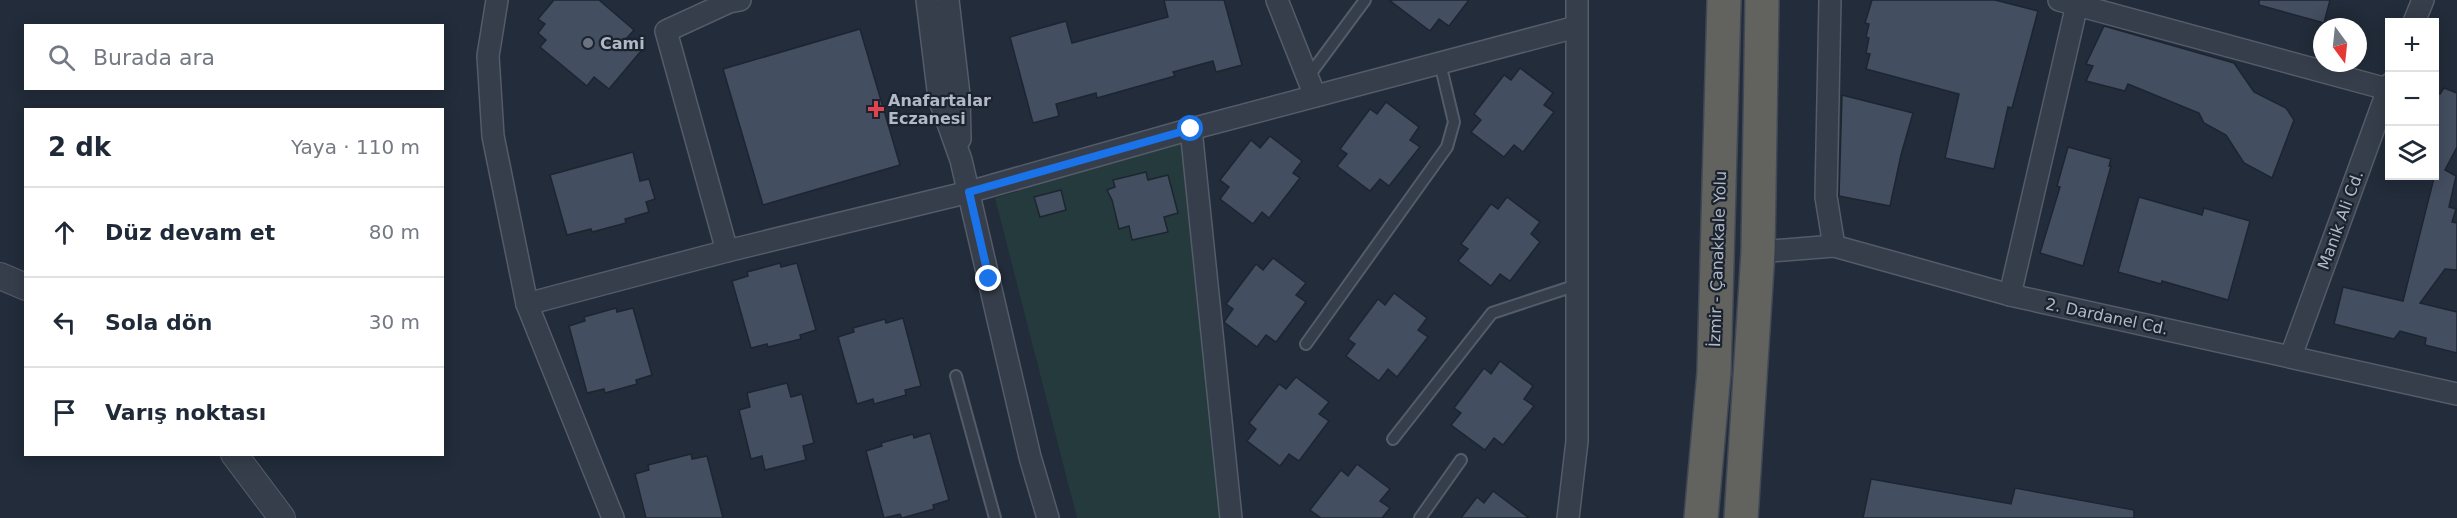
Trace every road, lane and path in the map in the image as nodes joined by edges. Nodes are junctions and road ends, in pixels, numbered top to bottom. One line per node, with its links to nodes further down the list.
1 (497, 0): 29 (street)
2 (927, 0): 20 (street)
3 (948, 0): 20 (street)
4 (1277, 0): 17 (street)
5 (1365, 0): 17 (lane)
6 (1577, 0): 14 (street)
7 (1724, 0): 44 (highway, İzmir - Çanakkale Yolu)
8 (1761, 0): 24 (highway)
9 (1830, 0): 22 (street)
10 (2423, 0): 13 (street)
11 (731, 1): 23 (street)
12 (2071, 2): 16 (street); 28 (street)
13 (2416, 18)
14 (1576, 27): 15 (street); 26 (street)
15 (1440, 63): 17 (street); 30 (lane)
16 (2385, 85)
17 (1312, 86): 19 (street)
18 (2385, 94): 31 (street, Manik Ali Cd.)
19 (1191, 129): 21 (street); 41 (street)
20 (961, 160): 21 (street)
21 (969, 192): 23 (street); 40 (street)
22 (1834, 246): 24 (street, 2. Dardanel Cd.); 28 (street, 2. Dardanel Cd.)
23 (728, 251): 29 (street)
24 (1758, 252): 45 (highway)
25 (0, 276): 27 (street)
26 (1577, 285): 34 (lane); 43 (street)
27 (24, 286)
28 (2010, 295): 31 (street, 2. Dardanel Cd.)
29 (527, 304): 38 (street)
30 (1306, 344)
31 (2291, 356): 33 (street, 2. Dardanel Cd.)
32 (956, 376): 39 (lane)
33 (2457, 394)
34 (1393, 439)
35 (236, 456): 37 (street)
36 (1461, 460): 42 (lane)
37 (282, 518)
38 (613, 518)
39 (995, 518)
40 (1048, 518)
41 (1231, 518)
42 (1420, 518)
43 (1568, 518)
44 (1701, 518)
45 (1740, 518)

